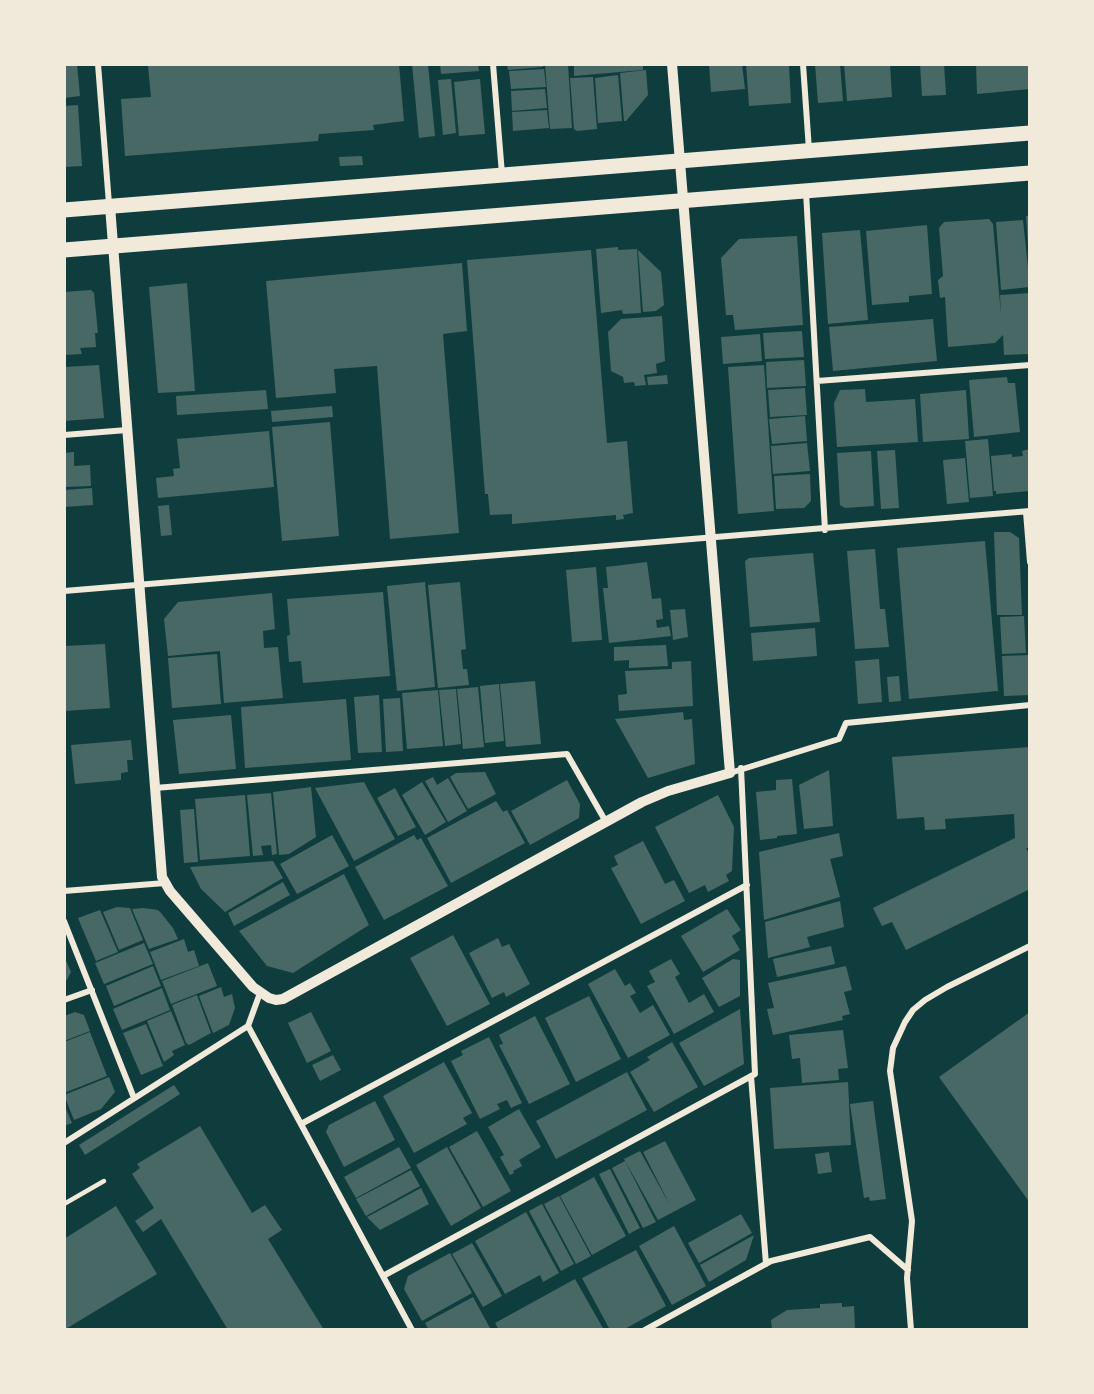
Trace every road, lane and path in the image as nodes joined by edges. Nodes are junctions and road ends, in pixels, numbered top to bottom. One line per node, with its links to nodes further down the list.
1 (98, 64): 12 (street)
2 (493, 64): 9 (street)
3 (672, 64): 7 (street)
4 (804, 64): 6 (street)
5 (1029, 133): 6 (main road)
6 (809, 150): 7 (main road)
7 (680, 161): 9 (main road); 11 (street)
8 (1029, 173): 10 (main road)
9 (502, 175): 12 (main road)
10 (806, 191): 11 (main road); 17 (street)
11 (684, 201): 14 (main road); 22 (street)
12 (110, 206): 13 (main road); 14 (street)
13 (64, 210)
14 (112, 246): 15 (main road); 18 (street)
15 (64, 250)
16 (1029, 364): 17 (street)
17 (817, 381): 21 (street)
18 (127, 430): 19 (street); 24 (street)
19 (64, 435)
20 (1028, 512): 21 (street); 23 (street)
21 (825, 530): 22 (street)
22 (711, 539): 24 (street); 28 (street)
23 (1029, 562)
24 (139, 585): 25 (street); 29 (street)
25 (64, 591)
26 (1029, 705): 27 (street)
27 (741, 768): 28 (street); 32 (street)
28 (730, 773): 30 (street)
29 (155, 788): 30 (street); 31 (street)
30 (606, 822): 37 (street)
31 (165, 883): 33 (street); 37 (street)
32 (747, 885): 40 (street); 42 (street)
33 (64, 891)
34 (64, 921): 36 (street)
35 (1029, 946): 47 (street)
36 (92, 990): 38 (street); 41 (street)
37 (260, 993): 39 (street)
38 (64, 1000)
39 (248, 1026): 41 (street); 42 (street)
40 (751, 1076): 46 (street); 48 (street)
41 (134, 1098): 43 (street)
42 (301, 1124): 48 (street)
43 (64, 1143)
44 (104, 1181): 45 (lane)
45 (64, 1204)
46 (769, 1263): 47 (street); 50 (street)
47 (908, 1270): 51 (street)
48 (383, 1276): 49 (street)
49 (412, 1329)
50 (645, 1329)
51 (911, 1329)

